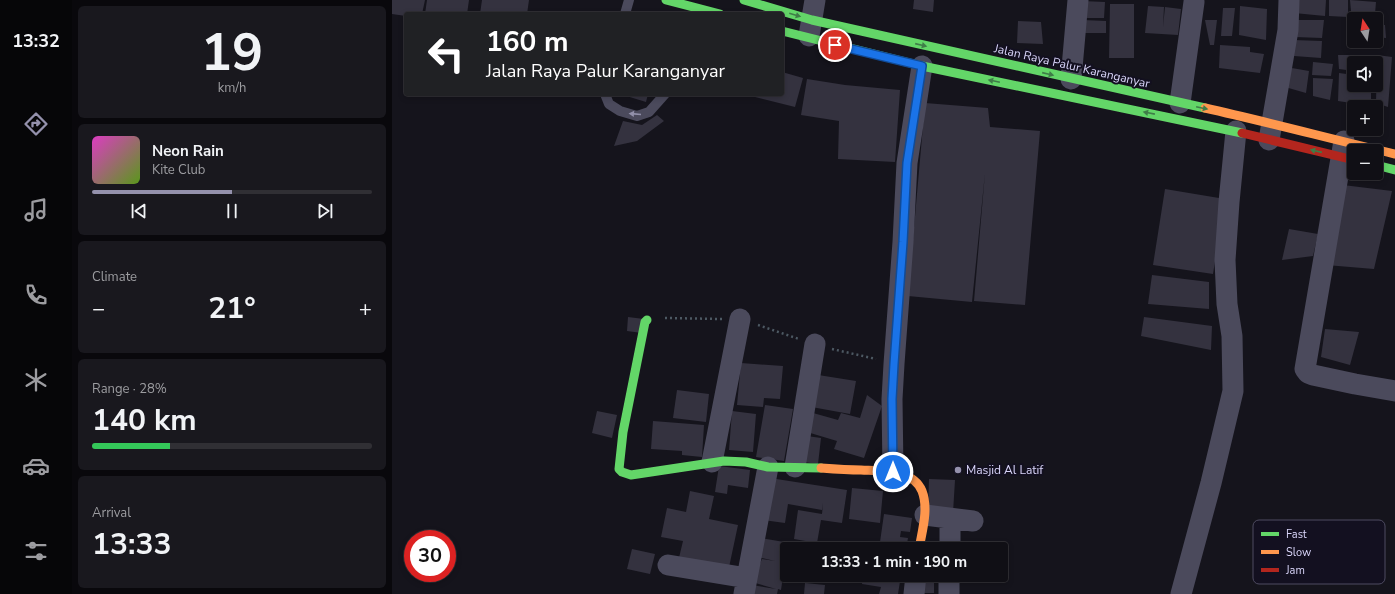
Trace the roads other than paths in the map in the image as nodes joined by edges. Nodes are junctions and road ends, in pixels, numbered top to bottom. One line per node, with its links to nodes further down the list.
1 (629, 0): 8 (lane)
2 (666, 0): 7 (main road)
3 (1078, 0): 13 (street)
4 (1289, 0): 18 (street)
5 (757, 2): 10 (main road, Jalan Raya Palur Karanganyar, one-way to 10)
6 (1194, 2): 16 (street)
7 (695, 7): 9 (main road)
8 (626, 12)
9 (713, 12)
10 (812, 19): 11 (main road, Jalan Raya Palur Karanganyar); 12 (main road, Jalan Raya Palur Karanganyar); 13 (main road, Jalan Raya Palur Karanganyar, one-way to 13)
11 (784, 30)
12 (922, 66): 17 (main road, Jalan Raya Palur Karanganyar, one-way to 12); 30 (street)
13 (1071, 79): 16 (main road, Jalan Raya Palur Karanganyar)
14 (606, 96): 15 (lane, one-way to 14)
15 (663, 96)
16 (1180, 103): 18 (main road, Jalan Raya Palur Karanganyar, one-way to 18)
17 (1236, 131): 18 (main road, Jalan Raya Palur Karanganyar); 42 (street)
18 (1270, 132): 19 (main road, Jalan Raya Palur Karanganyar, one-way to 18); 19 (main road, Jalan Raya Palur Karanganyar)
19 (1346, 153): 20 (main road, Jalan Raya Palur Karanganyar); 26 (street)
20 (1395, 154)
21 (1383, 167): 22 (main road)
22 (1395, 170)
23 (740, 319): 27 (street)
24 (647, 320): 27 (main road)
25 (815, 344): 29 (street)
26 (1395, 390)
27 (712, 462): 28 (main road)
28 (768, 467): 29 (main road); 39 (street)
29 (795, 467): 30 (main road)
30 (893, 472): 31 (main road)
31 (925, 515): 32 (street); 34 (main road)
32 (950, 519): 33 (street); 35 (street)
33 (973, 521)
34 (920, 542)
35 (950, 542)
36 (668, 565): 39 (street)
37 (915, 582): 40 (street)
38 (949, 582): 41 (street)
39 (746, 586)
40 (914, 594)
41 (949, 594)
42 (1181, 594)

